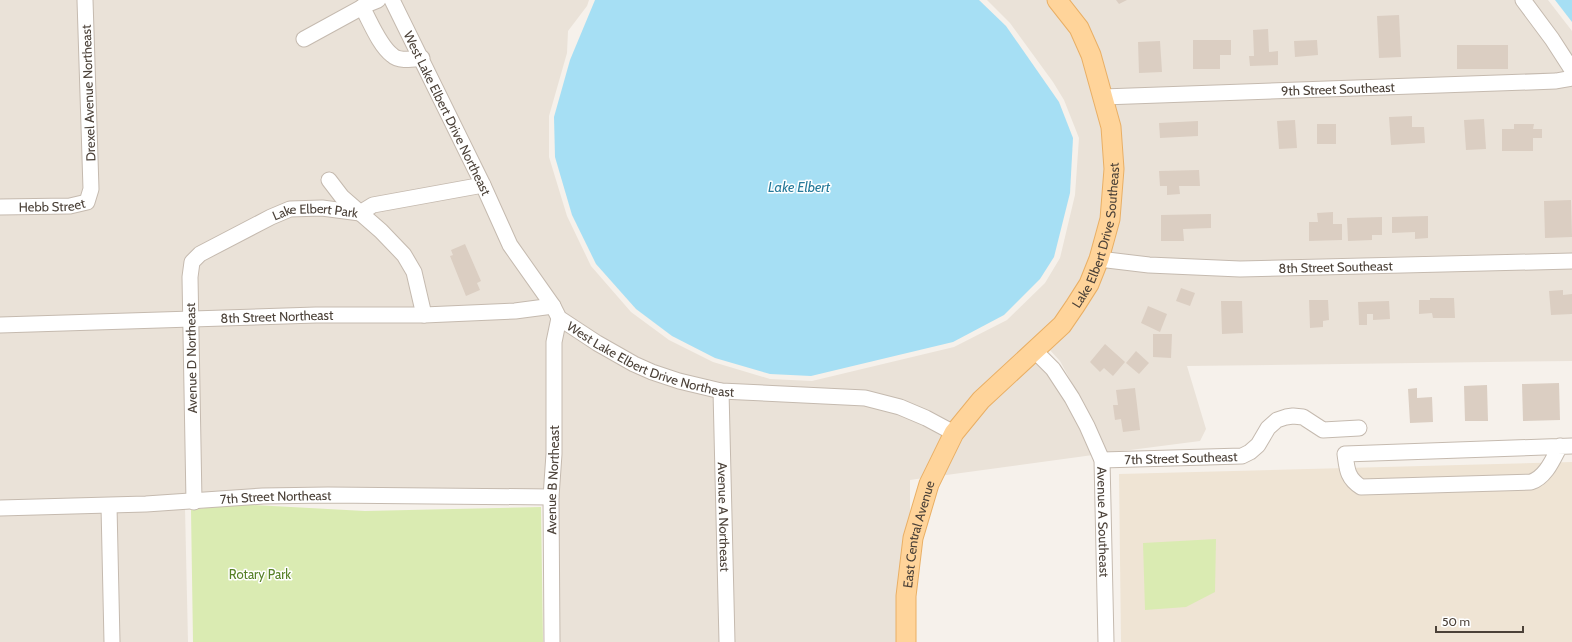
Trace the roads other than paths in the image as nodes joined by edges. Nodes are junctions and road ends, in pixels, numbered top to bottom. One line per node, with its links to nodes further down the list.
1 (85, 0): 14 (street, Drexel Avenue Northeast)
2 (378, 0): 6 (street)
3 (392, 0): 8 (street, West Lake Elbert Drive Northeast)
4 (1057, 0): 11 (main road, Lake Elbert Drive Southeast)
5 (1523, 0): 9 (street)
6 (362, 7): 7 (street); 8 (street)
7 (304, 39)
8 (422, 58): 13 (street, West Lake Elbert Drive Northeast)
9 (1572, 70)
10 (1572, 78): 11 (street, 9th Street Southeast)
11 (1103, 97): 18 (main road, Lake Elbert Drive Southeast)
12 (329, 180): 16 (street, Lake Elbert Park)
13 (483, 185): 16 (street); 20 (street, West Lake Elbert Drive Northeast)
14 (91, 186): 15 (street, Hebb Street)
15 (0, 207)
16 (360, 213): 17 (street, Lake Elbert Park); 21 (street)
17 (231, 237): 22 (street, Avenue D Northeast)
18 (1098, 259): 19 (street, 8th Street Southeast); 24 (main road, Lake Elbert Drive Southeast)
19 (1572, 261)
20 (556, 312): 21 (street, 8th Street Northeast); 25 (street, West Lake Elbert Drive Northeast); 30 (street, Avenue B Northeast)
21 (424, 315): 22 (street, 8th Street Northeast)
22 (190, 318): 23 (street, 8th Street Northeast); 31 (street, Avenue D Northeast)
23 (0, 325)
24 (1035, 351): 27 (main road, Lake Elbert Drive Southeast); 29 (street, Avenue A Southeast)
25 (721, 391): 27 (street, West Lake Elbert Drive Northeast); 36 (street, Avenue A Northeast)
26 (1359, 428): 29 (street, 7th Street Southeast)
27 (954, 433): 37 (main road, East Central Avenue)
28 (1566, 446): 28 (street)
29 (1102, 460): 38 (street, Avenue A Southeast)
30 (551, 497): 31 (street, 7th Street Northeast); 35 (street, Avenue B Northeast)
31 (194, 502): 32 (street, 7th Street Northeast)
32 (109, 506): 33 (street, 7th Street Northeast); 34 (street)
33 (0, 508)
34 (112, 642)
35 (552, 642)
36 (727, 642)
37 (906, 642)
38 (1106, 642)

